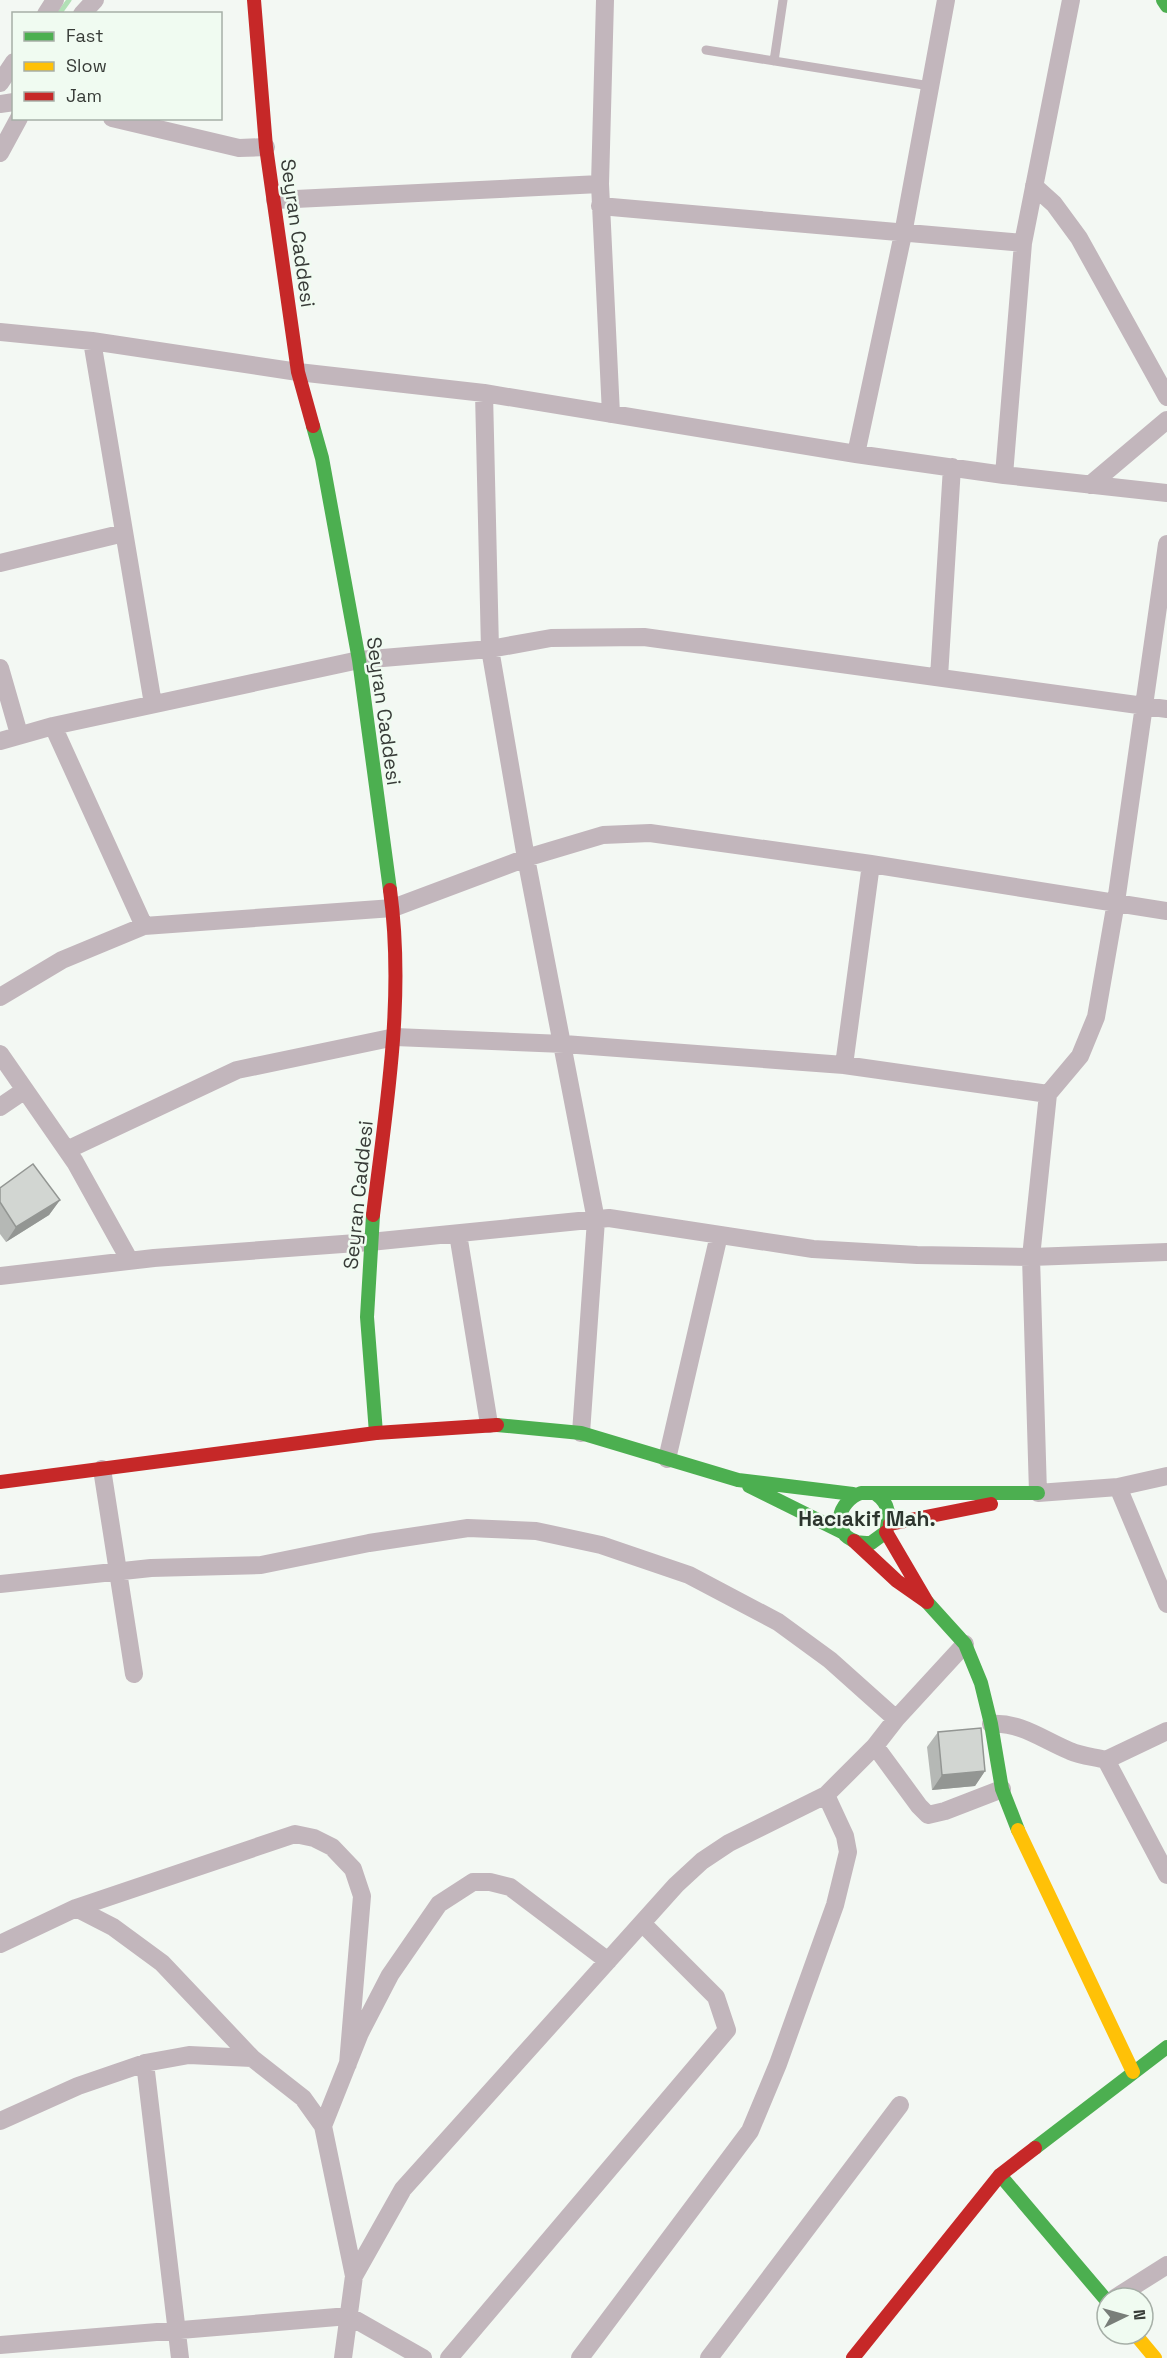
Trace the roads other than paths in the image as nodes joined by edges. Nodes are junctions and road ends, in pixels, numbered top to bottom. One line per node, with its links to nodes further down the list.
1 (94, 0): 9 (street)
2 (254, 0): 17 (street, Seyran Caddesi)
3 (605, 0): 19 (street)
4 (783, 0): 11 (lane)
5 (946, 0): 14 (street)
6 (1071, 0): 20 (street)
7 (1163, 0): 8 (street)
8 (1167, 6)
9 (84, 12)
10 (706, 50): 11 (lane)
11 (774, 60): 14 (lane)
12 (12, 65): 13 (street)
13 (0, 82)
14 (930, 86): 23 (street)
15 (18, 120): 18 (street)
16 (120, 120): 17 (street)
17 (266, 147): 21 (street, Seyran Caddesi)
18 (0, 153)
19 (600, 184): 21 (street); 22 (street)
20 (1034, 186): 24 (street); 29 (street)
21 (275, 200): 27 (street, Seyran Caddesi)
22 (600, 206): 23 (street); 30 (street)
23 (903, 234): 24 (street); 32 (street)
24 (1023, 243): 34 (street)
25 (0, 332): 26 (street)
26 (92, 341): 27 (street); 37 (street)
27 (298, 372): 28 (street); 41 (street, Seyran Caddesi)
28 (484, 393): 30 (street); 40 (street)
29 (1167, 397)
30 (611, 414): 32 (street)
31 (1167, 420): 35 (street)
32 (856, 454): 33 (street)
33 (952, 467): 34 (street); 43 (street)
34 (1004, 475): 35 (street)
35 (1090, 485): 36 (street)
36 (1167, 493)
37 (124, 533): 39 (street); 44 (street)
38 (1167, 544): 45 (street)
39 (0, 563)
40 (490, 649): 41 (street); 43 (street); 50 (street)
41 (359, 660): 44 (street); 53 (street, Seyran Caddesi)
42 (0, 668): 48 (street)
43 (939, 677): 45 (street)
44 (153, 704): 47 (street)
45 (1145, 706): 46 (street); 52 (street)
46 (1167, 709)
47 (53, 726): 48 (street); 55 (street)
48 (19, 734): 49 (street)
49 (0, 741)
50 (526, 858): 51 (street); 53 (street); 58 (street)
51 (871, 864): 52 (street); 60 (street)
52 (1116, 902): 54 (street); 62 (street)
53 (393, 908): 55 (street); 57 (street, Seyran Caddesi)
54 (1167, 911)
55 (144, 926): 56 (street)
56 (0, 997)
57 (394, 1037): 58 (street); 64 (street); 68 (street, Seyran Caddesi)
58 (564, 1044): 60 (street); 65 (street)
59 (0, 1054): 61 (street)
60 (844, 1065): 62 (street)
61 (25, 1090): 63 (street); 64 (street)
62 (1048, 1094): 70 (street)
63 (0, 1107)
64 (67, 1150): 71 (street)
65 (596, 1220): 66 (street); 67 (street); 75 (street)
66 (458, 1234): 68 (street); 73 (street)
67 (719, 1235): 70 (street); 76 (street)
68 (370, 1242): 71 (street); 74 (street, Seyran Caddesi)
69 (1167, 1252): 70 (street)
70 (1030, 1257): 82 (street)
71 (130, 1261): 72 (street)
72 (0, 1276)
73 (489, 1424): 74 (street); 75 (street)
74 (376, 1433): 77 (street)
75 (581, 1433): 76 (street)
76 (667, 1459): 79 (street)
77 (102, 1469): 80 (street); 88 (street)
78 (1167, 1476): 81 (street)
79 (738, 1480): 83 (street); 86 (street)
80 (0, 1482)
81 (1118, 1486): 82 (street); 87 (street)
82 (1038, 1493): 84 (street); 85 (street)
83 (853, 1494): 84 (street); 86 (street)
84 (876, 1494): 85 (street)
85 (888, 1528): 86 (street); 90 (street)
86 (849, 1537): 90 (street)
87 (1161, 1566): 91 (street)
88 (118, 1571): 89 (street); 93 (street); 94 (street)
89 (0, 1584)
90 (927, 1602): 92 (street)
91 (1167, 1604)
92 (965, 1644): 94 (street); 95 (street)
93 (134, 1674)
94 (896, 1719): 97 (street)
95 (991, 1724): 98 (street); 99 (street)
96 (1167, 1731): 98 (street)
97 (875, 1746): 99 (street); 100 (street)
98 (1107, 1760): 101 (street)
99 (1002, 1789): 110 (street)
100 (826, 1794): 103 (street); 127 (street)
101 (1167, 1875)
102 (76, 1908): 104 (street); 107 (street); 109 (street)
103 (642, 1923): 105 (street); 126 (street)
104 (0, 1944)
105 (608, 1960): 109 (street); 116 (street)
106 (1167, 2047): 110 (street)
107 (252, 2058): 108 (street); 113 (street)
108 (145, 2063): 112 (street); 120 (street)
109 (348, 2064): 113 (street)
110 (1132, 2072): 114 (street)
111 (900, 2105): 128 (street)
112 (0, 2121)
113 (323, 2126): 116 (street)
114 (1000, 2175): 118 (street); 129 (street)
115 (1167, 2265): 117 (street)
116 (354, 2276): 119 (street)
117 (1134, 2286)
118 (1095, 2287)
119 (349, 2316): 120 (street); 124 (street); 125 (street)
120 (178, 2331): 121 (street); 123 (street)
121 (0, 2345)
122 (1144, 2346): 130 (street)
123 (180, 2358)
124 (344, 2358)
125 (423, 2358)
126 (449, 2358)
127 (580, 2358)
128 (709, 2358)
129 (853, 2358)
130 (1155, 2358)

